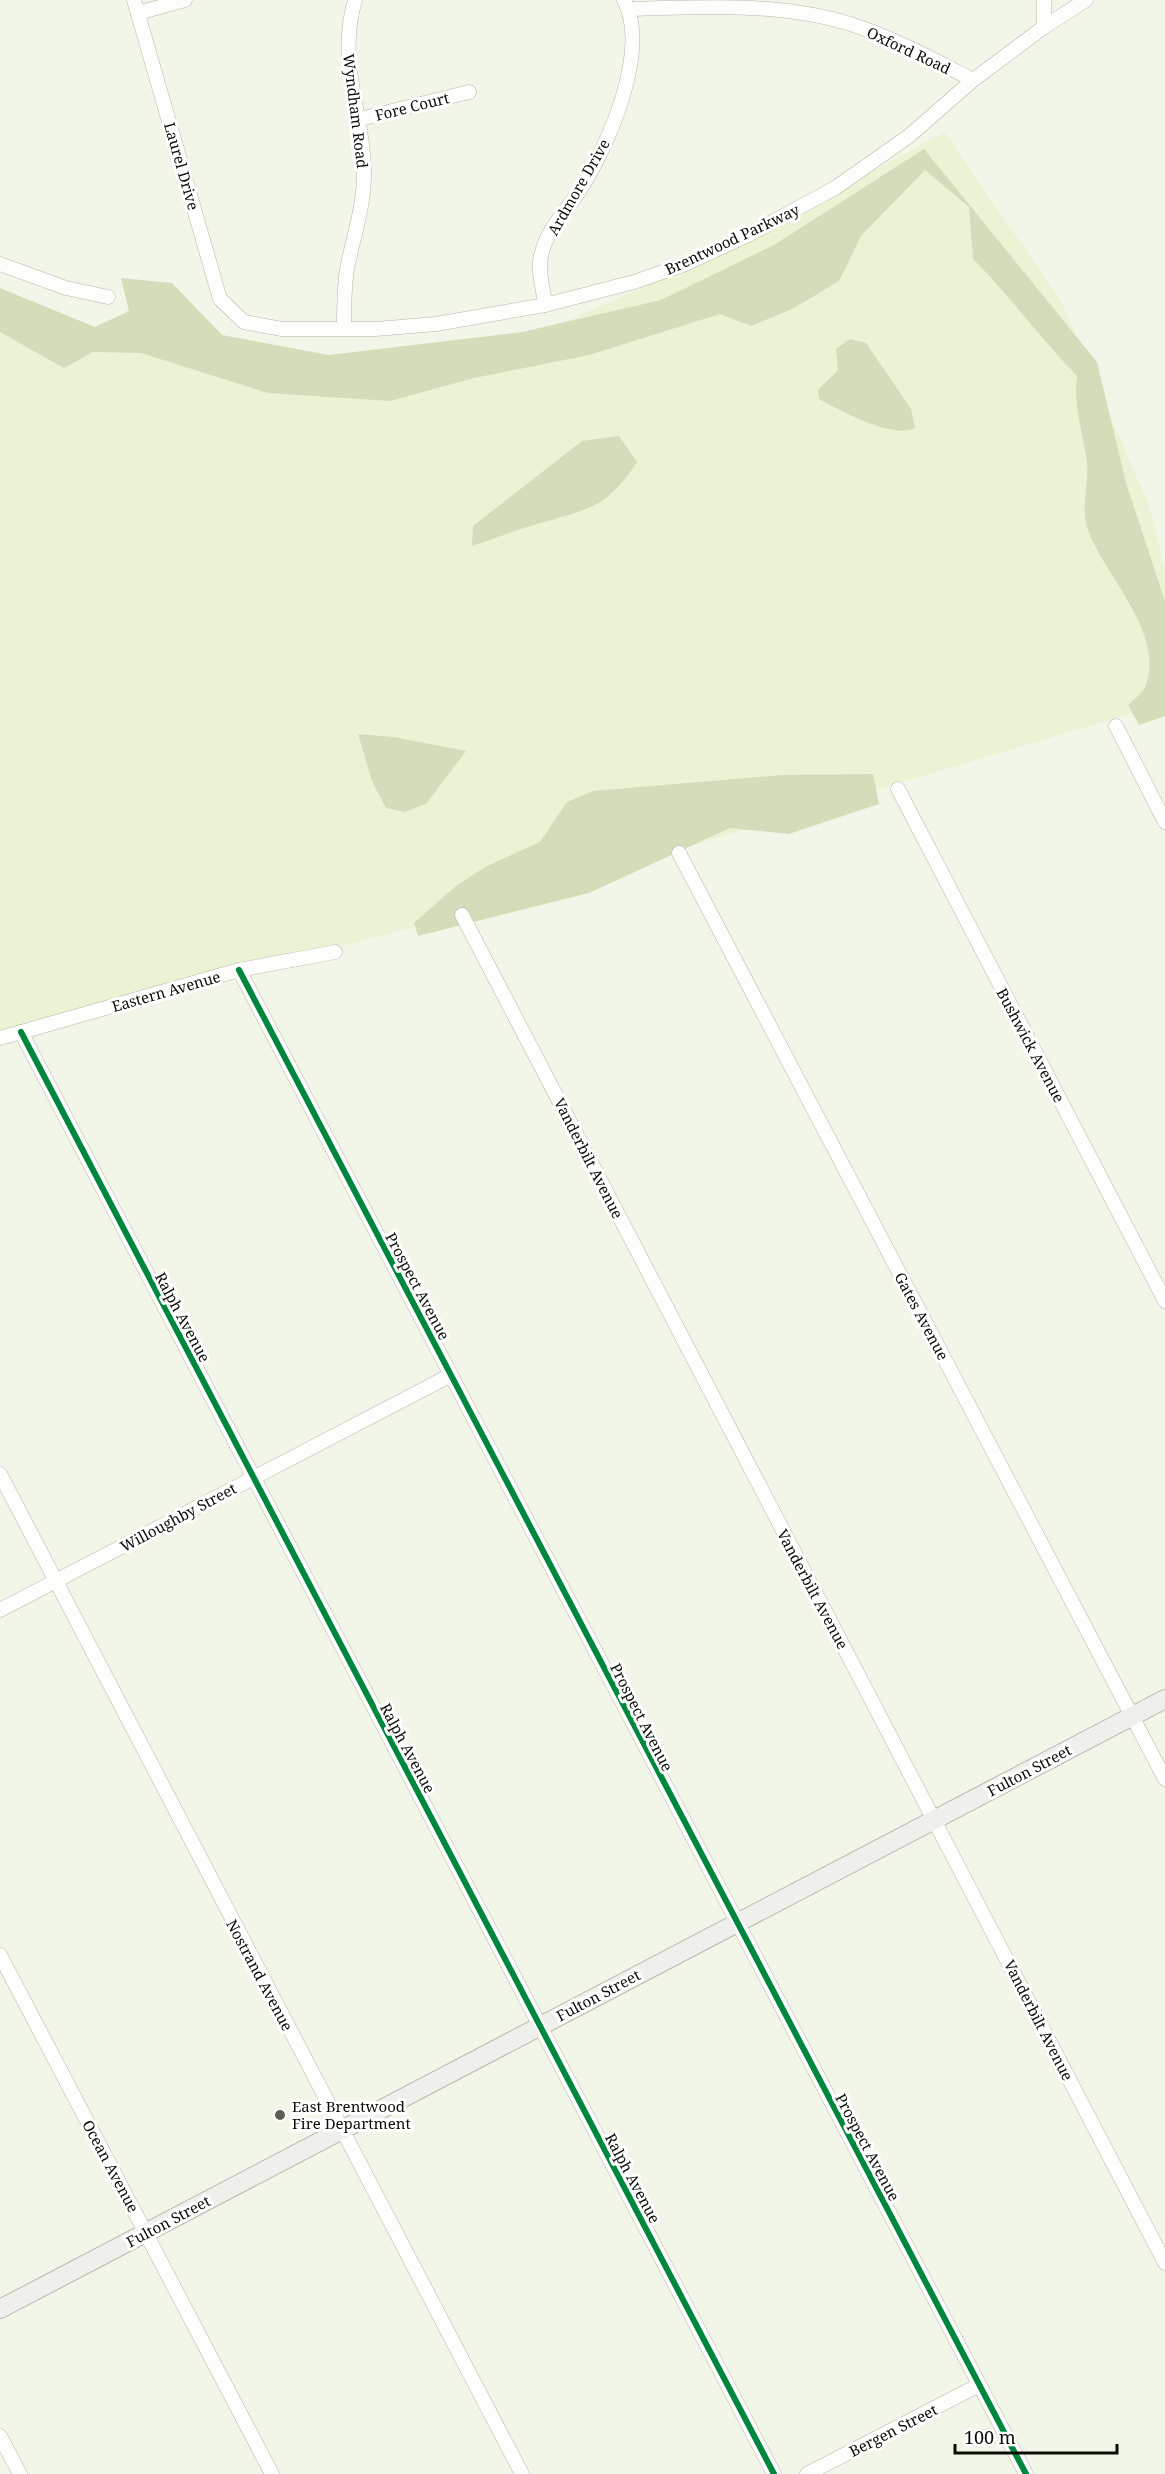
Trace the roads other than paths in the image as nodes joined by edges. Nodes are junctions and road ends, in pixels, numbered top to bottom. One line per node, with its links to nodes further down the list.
1 (185, 0): 6 (street)
2 (355, 0): 10 (street, Wyndham Road)
3 (1044, 0): 7 (street)
4 (1086, 0): 7 (street, Brentwood Parkway)
5 (629, 3): 8 (street, Oxford Road); 13 (street, Ardmore Drive)
6 (136, 7): 14 (street, Laurel Drive)
7 (1044, 27): 8 (street, Brentwood Parkway)
8 (973, 80): 13 (street, Brentwood Parkway)
9 (469, 92): 10 (street, Fore Court)
10 (356, 120): 15 (street, Wyndham Road)
11 (0, 264): 12 (street)
12 (108, 297)
13 (545, 305): 15 (street, Brentwood Parkway)
14 (244, 322): 15 (street, Brentwood Parkway)
15 (344, 329)
16 (1116, 726): 18 (street)
17 (898, 789): 25 (street, Bushwick Avenue)
18 (1165, 822)
19 (680, 853): 32 (street, Gates Avenue)
20 (462, 915): 34 (street, Vanderbilt Avenue)
21 (334, 952): 22 (street, Eastern Avenue)
22 (239, 970): 23 (street, Eastern Avenue); 26 (street, Prospect Avenue)
23 (21, 1032): 24 (street, Eastern Avenue); 28 (street, Ralph Avenue)
24 (0, 1038)
25 (1165, 1301)
26 (452, 1375): 28 (street, Willoughby Street); 35 (street, Prospect Avenue)
27 (0, 1474): 29 (street, Nostrand Avenue)
28 (254, 1478): 29 (street, Willoughby Street); 37 (street, Ralph Avenue)
29 (55, 1581): 30 (street, Willoughby Street); 38 (street, Nostrand Avenue)
30 (0, 1610)
31 (1165, 1699): 32 (street, Fulton Street)
32 (1132, 1716): 33 (street, Gates Avenue); 34 (street, Fulton Street)
33 (1165, 1779)
34 (935, 1820): 35 (street, Fulton Street); 40 (street, Vanderbilt Avenue)
35 (736, 1923): 37 (street, Fulton Street); 42 (street, Prospect Avenue)
36 (0, 1955): 39 (street, Ocean Avenue)
37 (539, 2026): 38 (street, Fulton Street); 47 (street, Ralph Avenue)
38 (342, 2131): 39 (street, Fulton Street); 46 (street, Nostrand Avenue)
39 (146, 2232): 41 (street, Fulton Street); 45 (street, Ocean Avenue)
40 (1165, 2263)
41 (0, 2309)
42 (980, 2385): 48 (street, Bergen Street); 49 (street, Prospect Avenue)
43 (0, 2436): 44 (street)
44 (20, 2474)
45 (272, 2474)
46 (522, 2474)
47 (774, 2474)
48 (807, 2474)
49 (1026, 2474)

